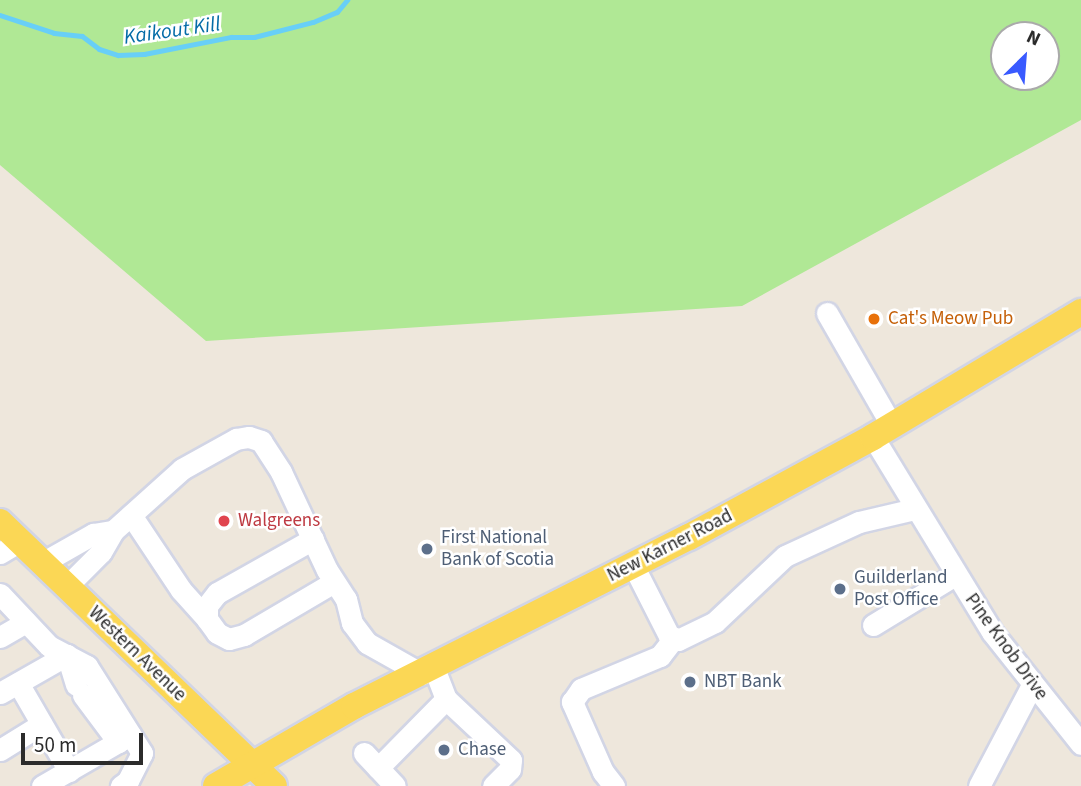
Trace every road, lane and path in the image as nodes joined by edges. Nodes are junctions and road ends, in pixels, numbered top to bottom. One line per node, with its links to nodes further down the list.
1 (1081, 312): 3 (main road, New Karner Road)
2 (827, 313): 3 (street, Pine Knob Drive)
3 (883, 432): 4 (street, Pine Knob Drive); 11 (main road, New Karner Road)
4 (915, 509): 12 (street, Pine Knob Drive); 20 (street)
5 (131, 515): 7 (street); 8 (street); 16 (street)
6 (0, 522): 9 (main road, Western Avenue)
7 (113, 531): 10 (street); 14 (street)
8 (313, 539): 13 (street); 16 (street)
9 (10, 547): 10 (main road, Western Avenue)
10 (42, 563): 14 (main road, Western Avenue)
11 (633, 565): 20 (street); 21 (main road, New Karner Road)
12 (955, 575): 18 (street); 23 (street, Pine Knob Drive)
13 (334, 582): 16 (street); 21 (street)
14 (66, 587): 30 (main road, Western Avenue)
15 (0, 594): 17 (street)
16 (207, 619)
17 (26, 622): 19 (street); 22 (street)
18 (873, 625)
19 (0, 637)
20 (674, 638): 38 (street)
21 (428, 671): 25 (street); 30 (main road, New Karner Road)
22 (79, 680): 24 (street); 27 (street); 27 (street)
23 (1032, 685): 28 (street, Pine Knob Drive); 39 (street)
24 (9, 688): 26 (street)
25 (446, 699): 36 (street); 37 (street)
26 (42, 724): 29 (street); 31 (street)
27 (119, 735): 31 (street); 33 (street)
28 (1081, 744)
29 (0, 750)
30 (250, 764): 34 (main road, New Karner Road); 35 (main road, Western Avenue)
31 (69, 771): 32 (street)
32 (42, 786)
33 (121, 786)
34 (216, 786)
35 (274, 786)
36 (395, 786)
37 (493, 786)
38 (614, 786)
39 (979, 786)

